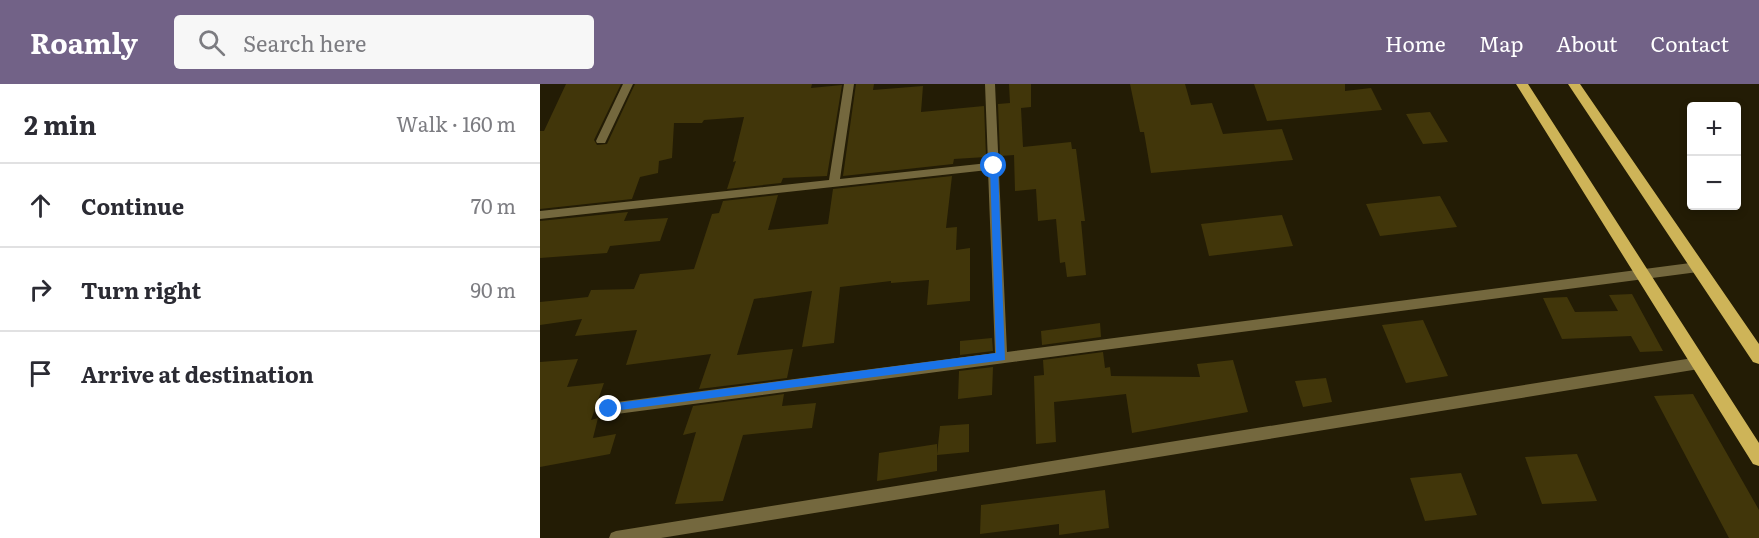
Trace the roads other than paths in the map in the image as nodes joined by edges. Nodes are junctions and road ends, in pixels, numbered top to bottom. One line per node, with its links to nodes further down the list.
1 (628, 84): 6 (street)
2 (849, 84): 8 (street)
3 (990, 84): 7 (street)
4 (1522, 84): 11 (main road)
5 (1574, 84): 10 (main road)
6 (601, 141)
7 (994, 166): 8 (street); 12 (street)
8 (834, 184): 9 (street)
9 (540, 215)
10 (1698, 267): 11 (street); 13 (main road)
11 (1641, 272): 12 (street); 14 (main road)
12 (1001, 357): 15 (street)
13 (1759, 357)
14 (1699, 363): 16 (main road); 17 (street)
15 (609, 409)
16 (1759, 458)
17 (616, 538)

